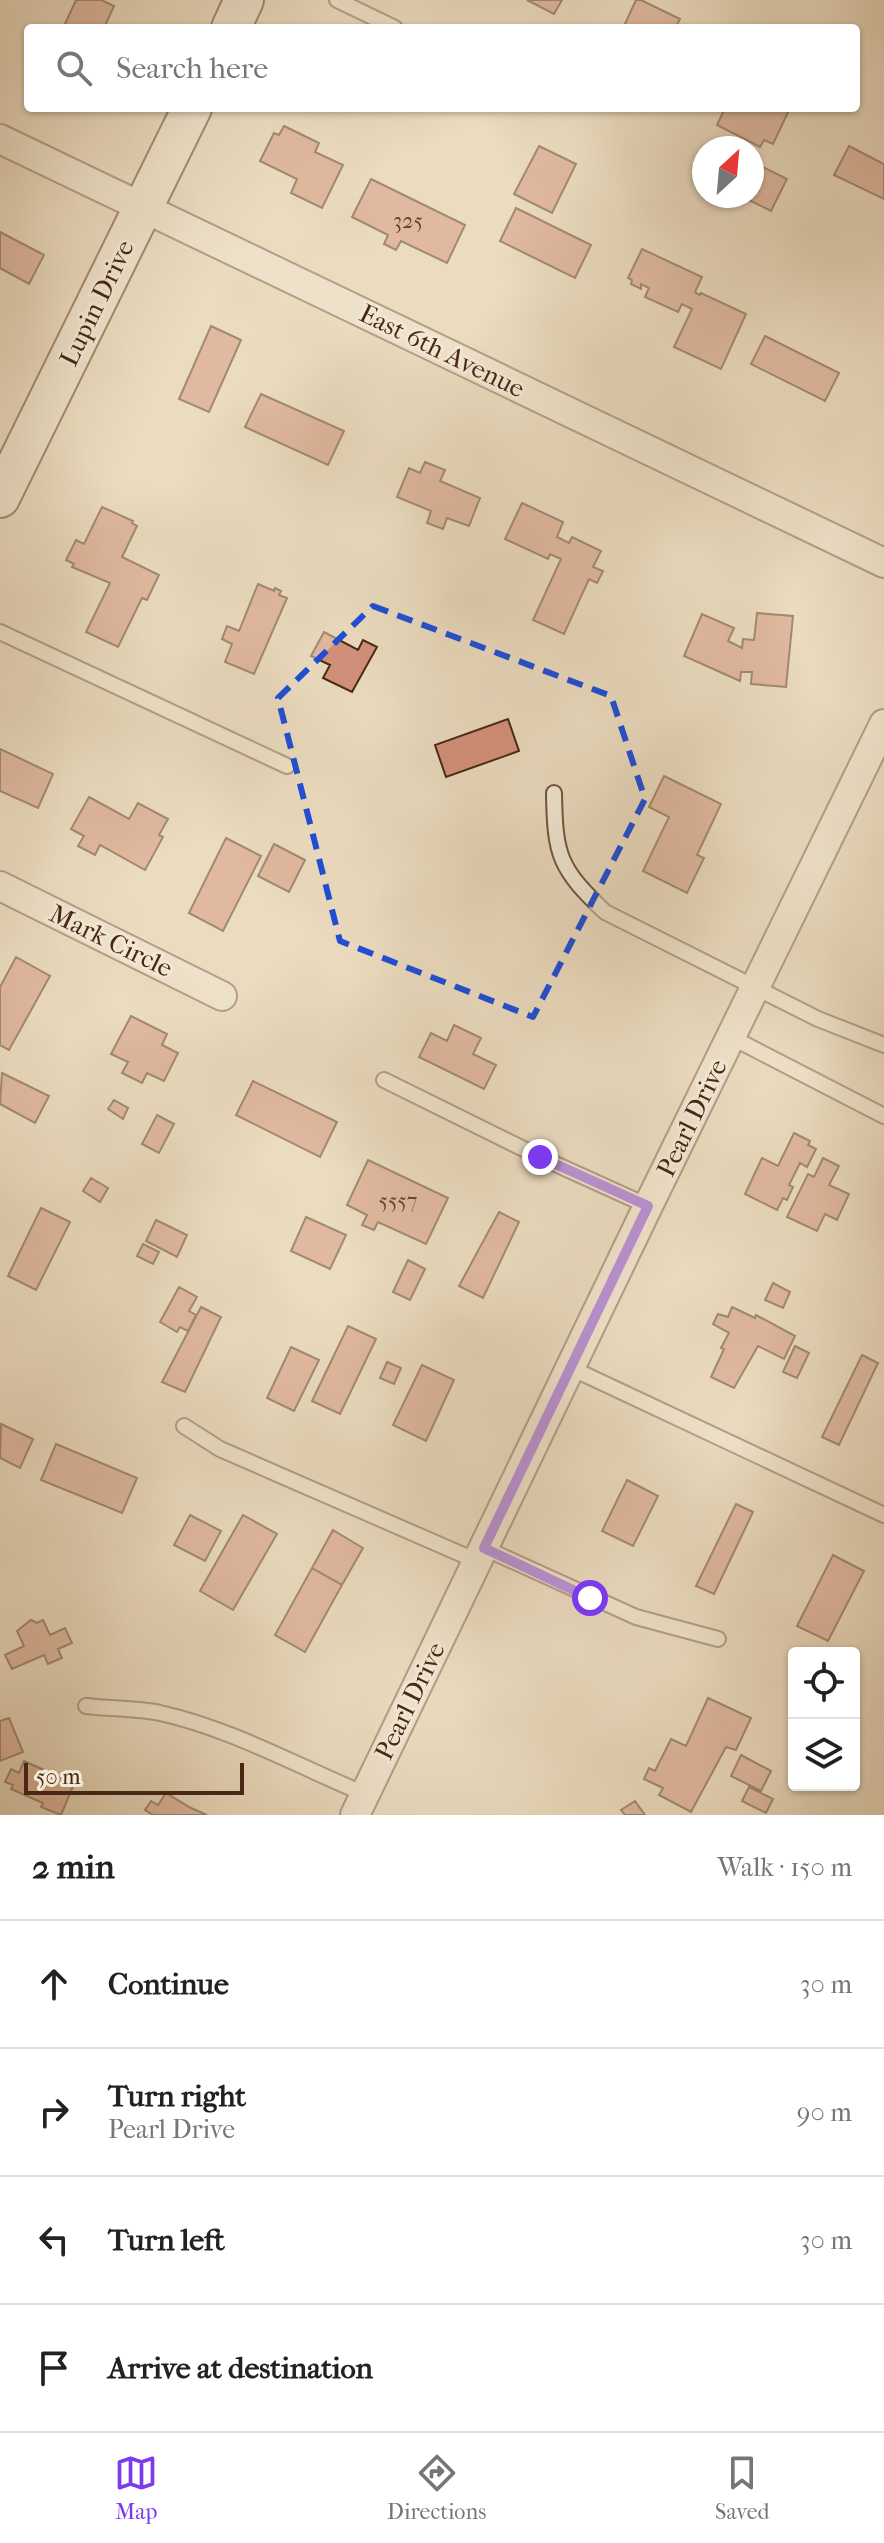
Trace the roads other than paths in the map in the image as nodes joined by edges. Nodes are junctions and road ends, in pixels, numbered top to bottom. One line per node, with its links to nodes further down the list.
1 (244, 0): 3 (street)
2 (337, 0): 4 (lane)
3 (233, 24)
4 (387, 24)
5 (190, 112): 7 (street, Lupin Drive)
6 (0, 139): 7 (street, East 6th Avenue)
7 (144, 209): 8 (street, Lupin Drive); 9 (street, East 6th Avenue)
8 (0, 498)
9 (884, 563)
10 (0, 632): 12 (lane)
11 (884, 724): 15 (street, Pearl Drive)
12 (287, 766)
13 (554, 793): 15 (lane)
14 (0, 886): 16 (street, Mark Circle)
15 (755, 988): 17 (street, Pearl Drive); 18 (lane)
16 (222, 996)
17 (731, 1037): 20 (lane); 21 (street, Pearl Drive)
18 (884, 1045)
19 (384, 1080): 21 (lane)
20 (884, 1116)
21 (648, 1206): 22 (street, Pearl Drive)
22 (571, 1368): 24 (lane); 25 (street, Pearl Drive)
23 (184, 1426): 25 (lane)
24 (884, 1515)
25 (480, 1555): 26 (lane); 28 (street, Pearl Drive)
26 (718, 1639)
27 (86, 1706): 28 (lane)
28 (360, 1805)

